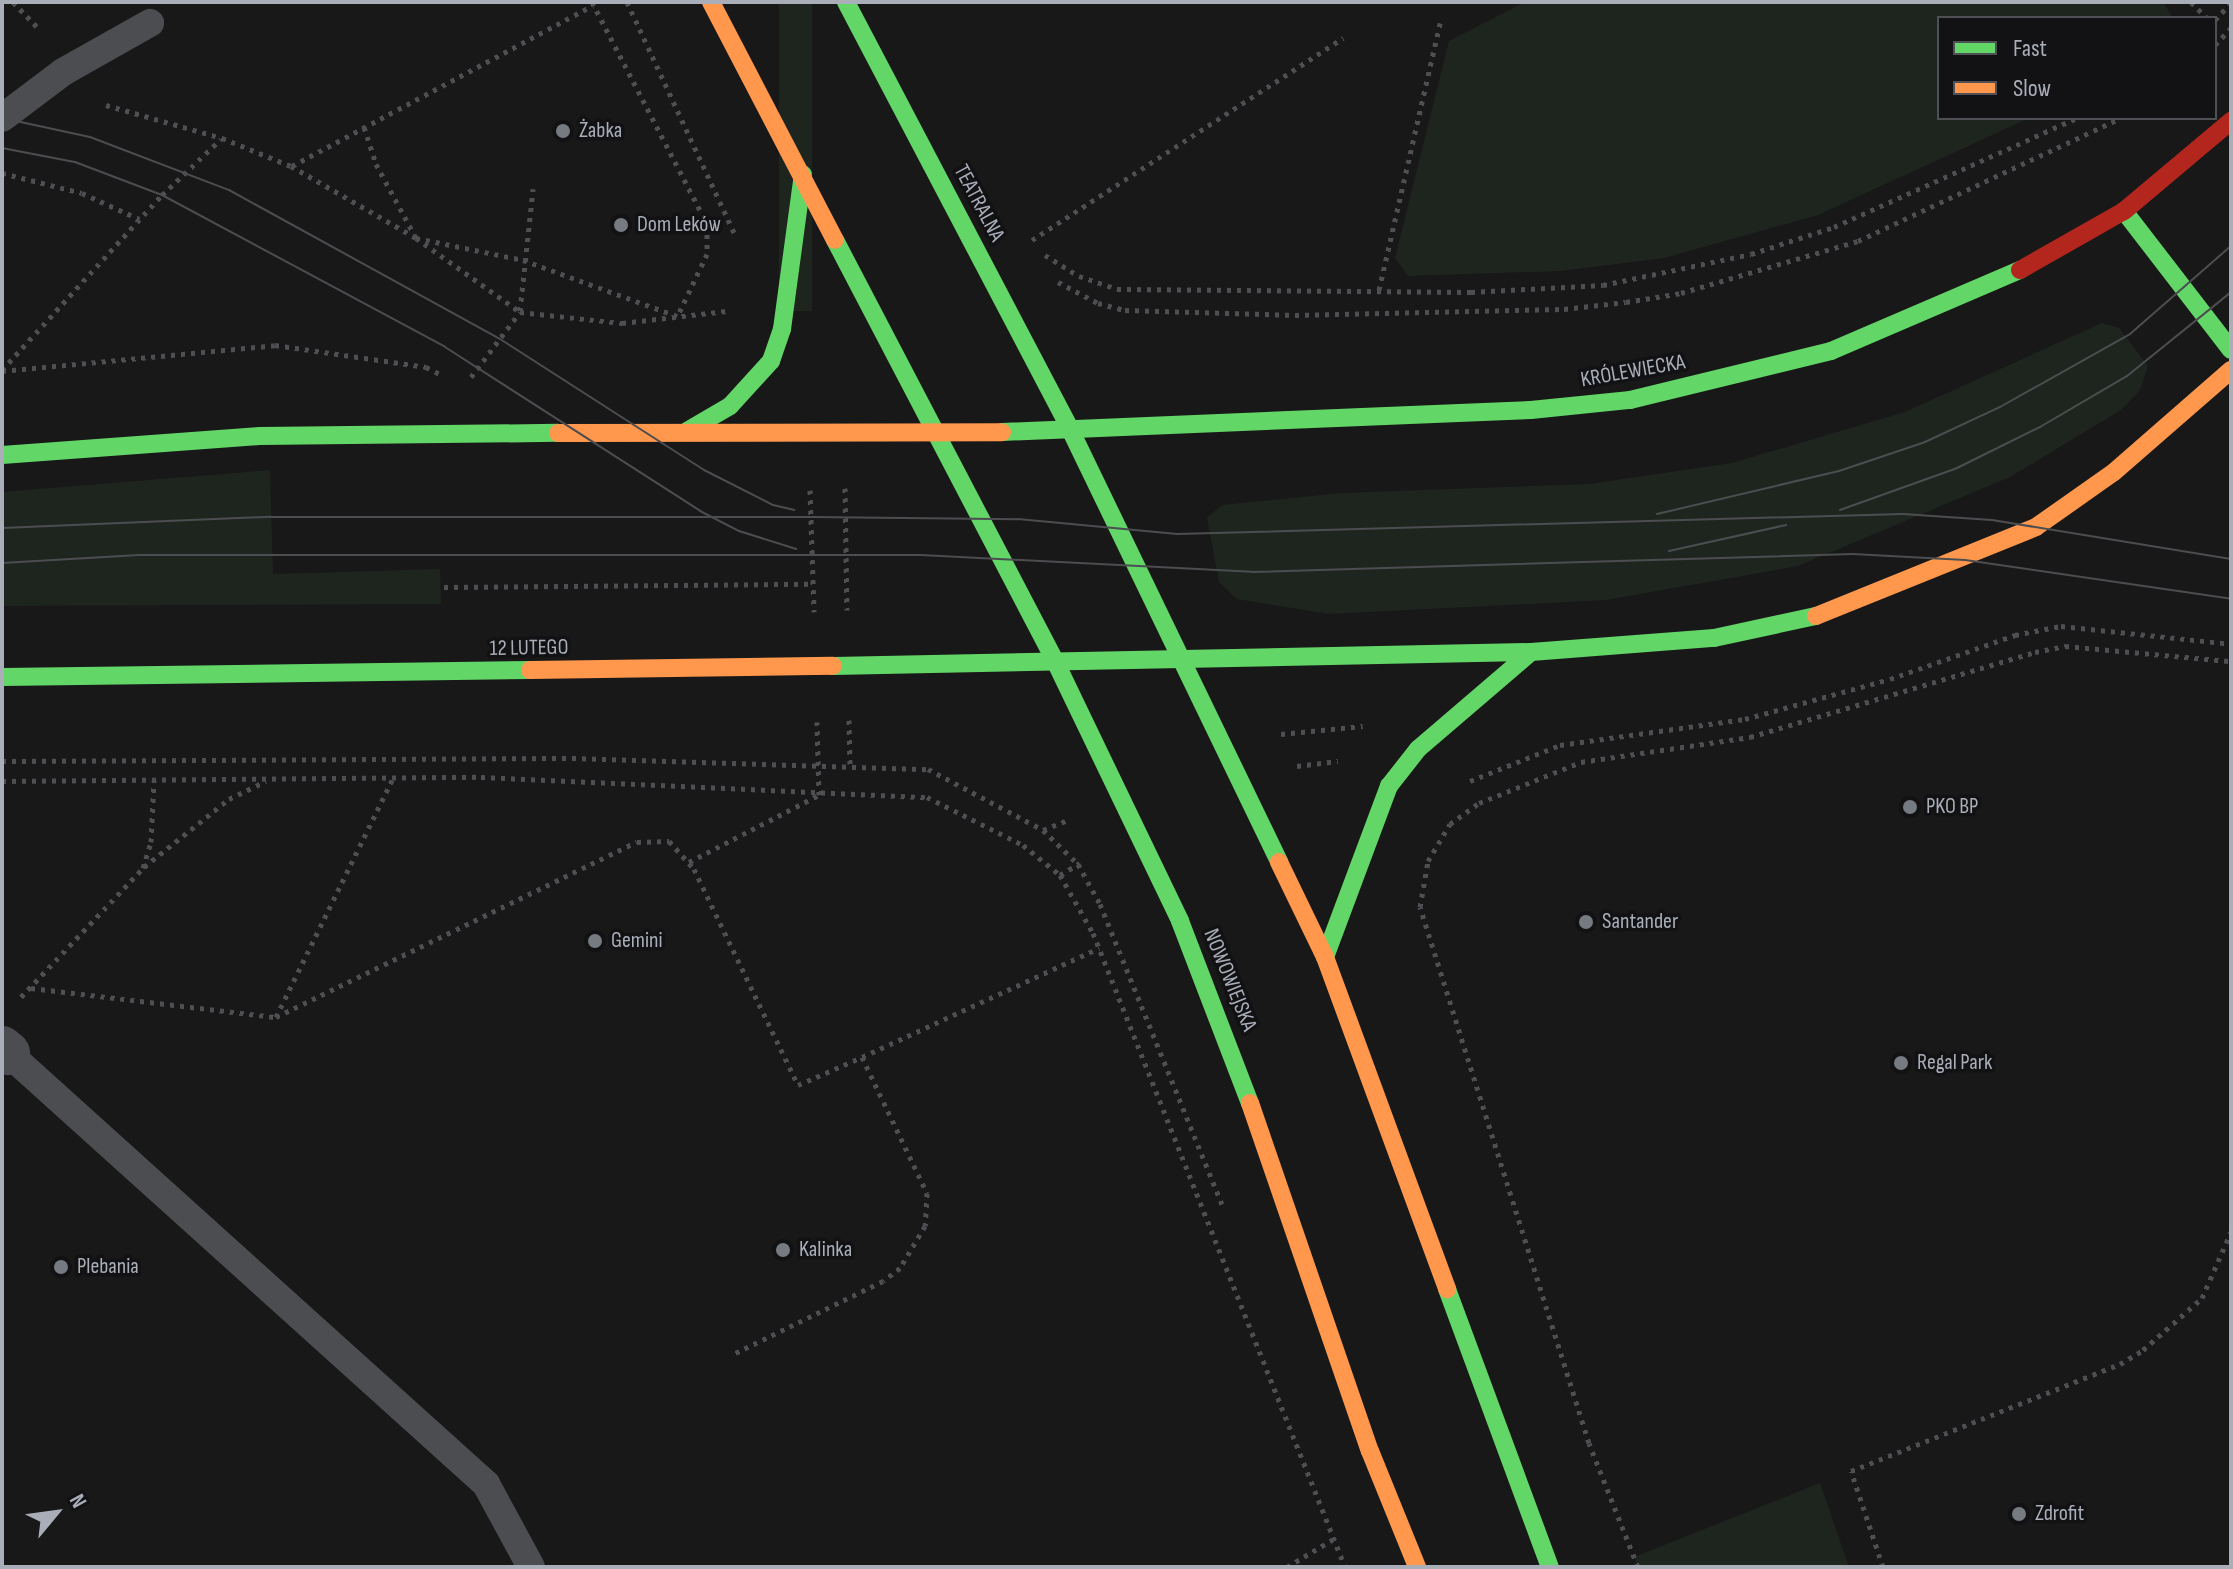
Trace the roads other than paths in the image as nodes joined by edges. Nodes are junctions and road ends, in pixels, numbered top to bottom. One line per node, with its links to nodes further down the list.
1 (711, 2): 6 (main road)
2 (846, 2): 10 (main road, TEATRALNA)
3 (150, 23): 4 (lane)
4 (2, 118)
5 (2231, 121): 7 (main road, KRÓLEWIECKA)
6 (803, 174): 11 (main road); 12 (main road)
7 (2124, 211): 8 (main road); 10 (main road, KRÓLEWIECKA)
8 (2231, 350)
9 (2231, 370): 14 (main road)
10 (1069, 427): 12 (main road, KRÓLEWIECKA); 15 (main road)
11 (687, 431): 12 (main road); 13 (main road)
12 (940, 435): 16 (main road, NOWOWIEJSKA)
13 (2, 455)
14 (1531, 652): 15 (main road); 18 (main road)
15 (1179, 658): 16 (main road); 18 (main road)
16 (1056, 663): 17 (main road, 12 LUTEGO); 21 (main road, NOWOWIEJSKA)
17 (2, 677)
18 (1325, 957): 22 (main road)
19 (6, 1037): 20 (lane)
20 (531, 1567)
21 (1417, 1567)
22 (1550, 1567)

